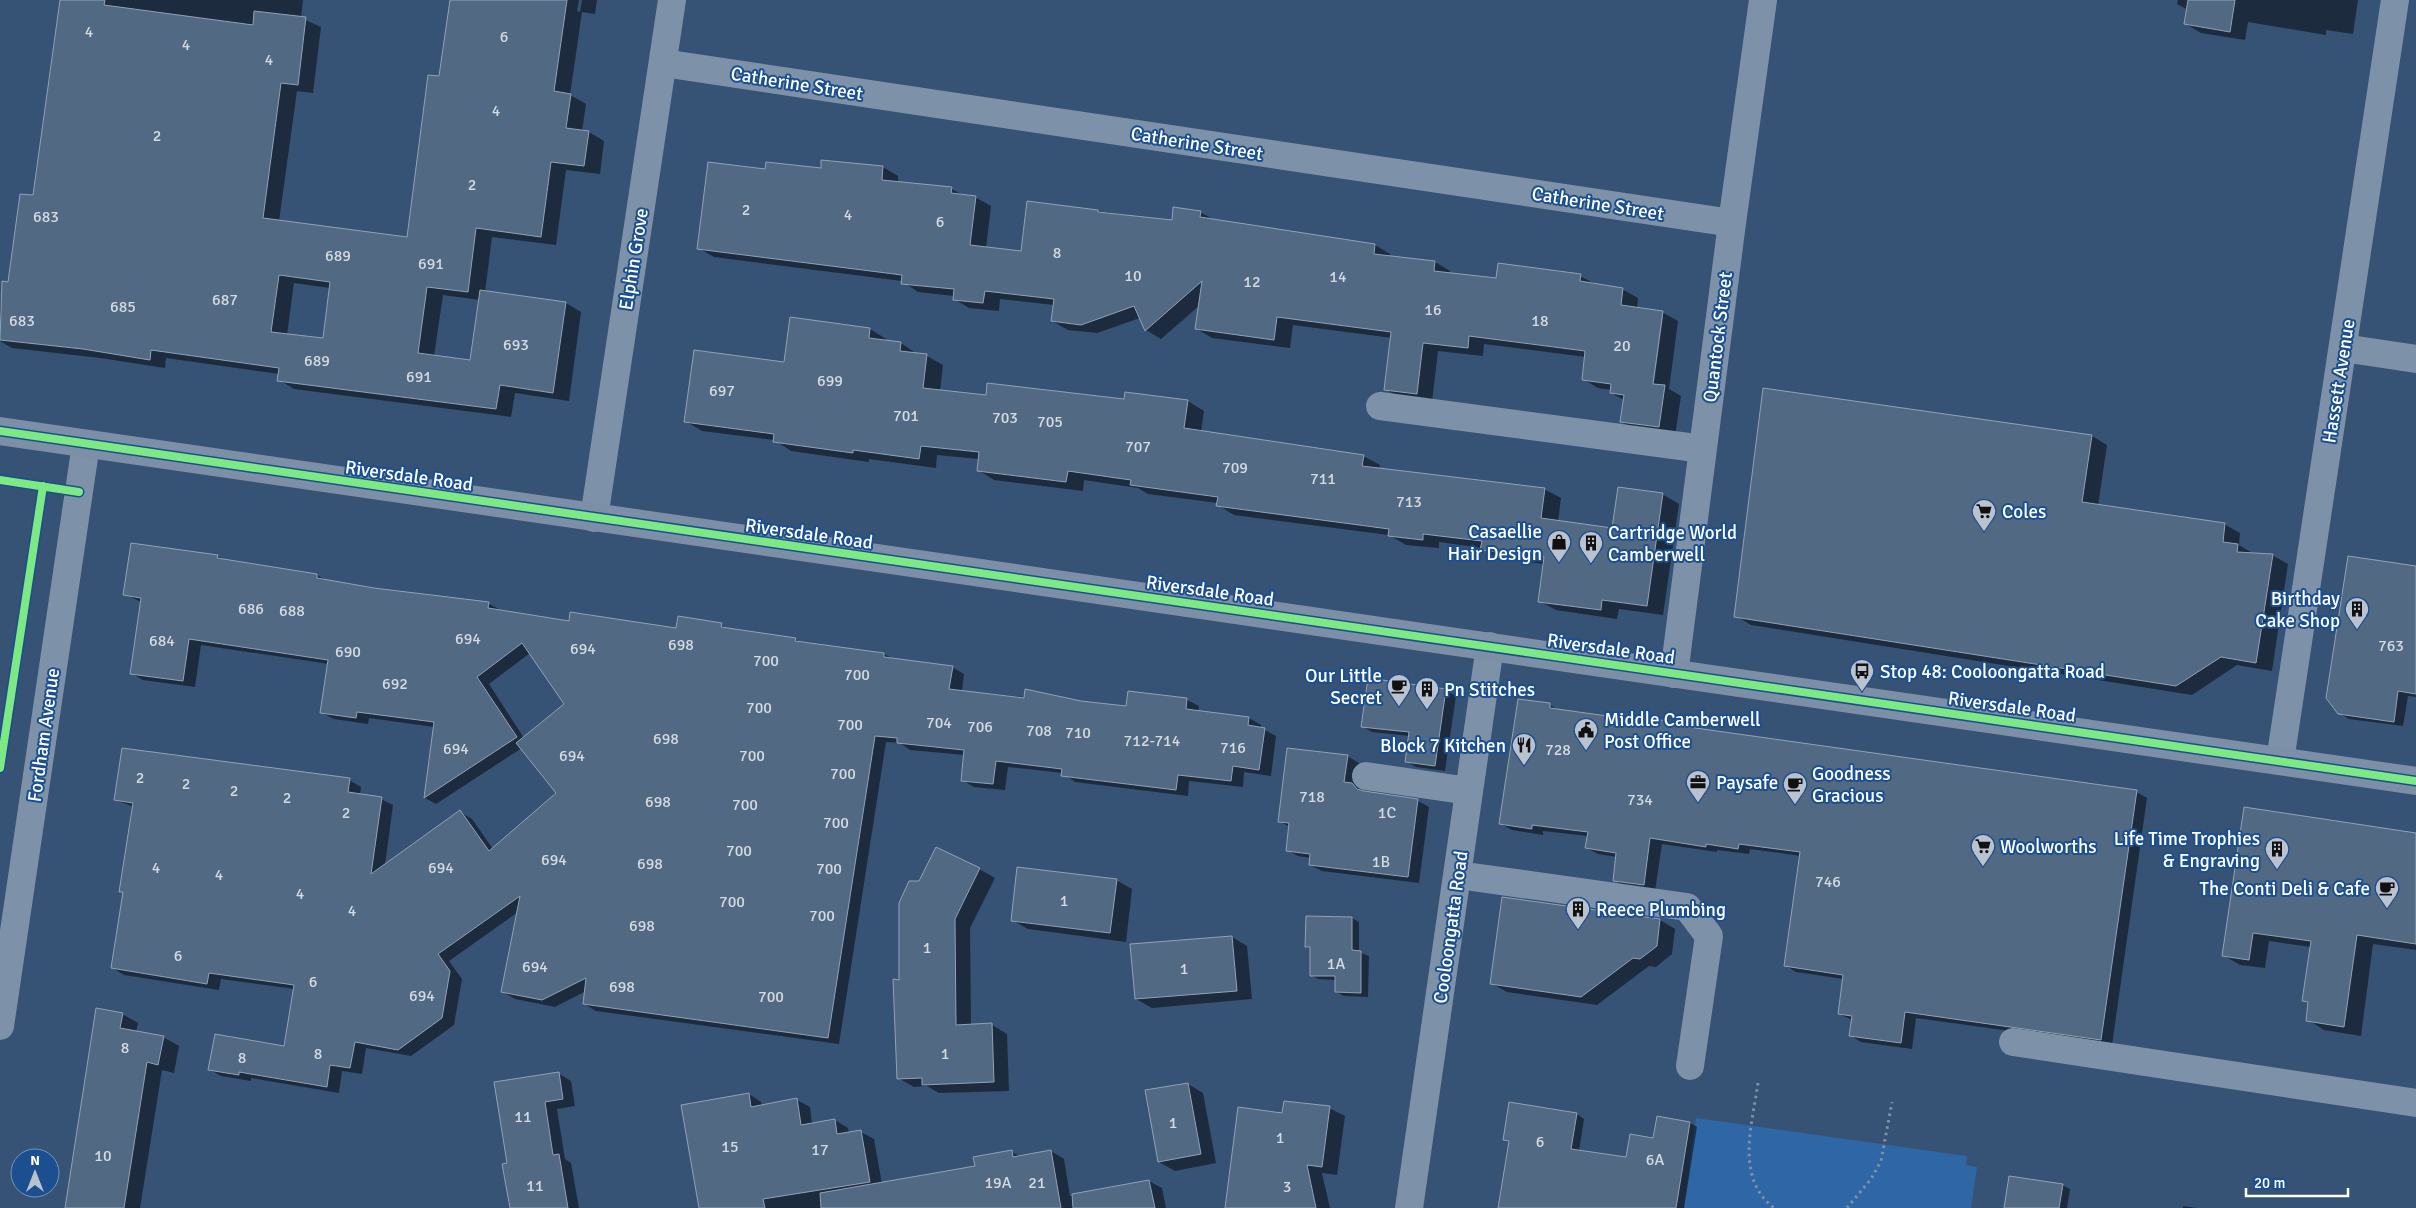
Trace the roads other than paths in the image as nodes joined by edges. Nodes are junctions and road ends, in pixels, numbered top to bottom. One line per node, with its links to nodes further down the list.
1 (672, 0): 4 (street, Elphin Grove)
2 (1763, 0): 5 (street, Quantock Street)
3 (2395, 0): 6 (street, Hassett Avenue)
4 (662, 63): 5 (street, Catherine Street); 12 (street, Elphin Grove)
5 (1732, 223): 11 (street, Quantock Street)
6 (2343, 348): 7 (street); 15 (street, Hassett Avenue)
7 (2416, 359)
8 (1380, 406): 11 (street)
9 (0, 431): 10 (main road, Riversdale Road)
10 (86, 444): 12 (main road, Riversdale Road); 20 (street, Fordham Avenue)
11 (1703, 449): 14 (street, Quantock Street)
12 (594, 518): 13 (main road, Riversdale Road)
13 (1490, 646): 14 (main road, Riversdale Road); 18 (street, Cooloongatta Road)
14 (1674, 674): 15 (main road, Riversdale Road)
15 (2280, 761): 17 (main road, Riversdale Road)
16 (1366, 776): 18 (street)
17 (2416, 781)
18 (1468, 791): 19 (street, Cooloongatta Road)
19 (1458, 874): 22 (street); 24 (street, Cooloongatta Road)
20 (0, 1026)
21 (2013, 1042): 23 (street)
22 (1690, 1066)
23 (2416, 1103)
24 (1409, 1208)

